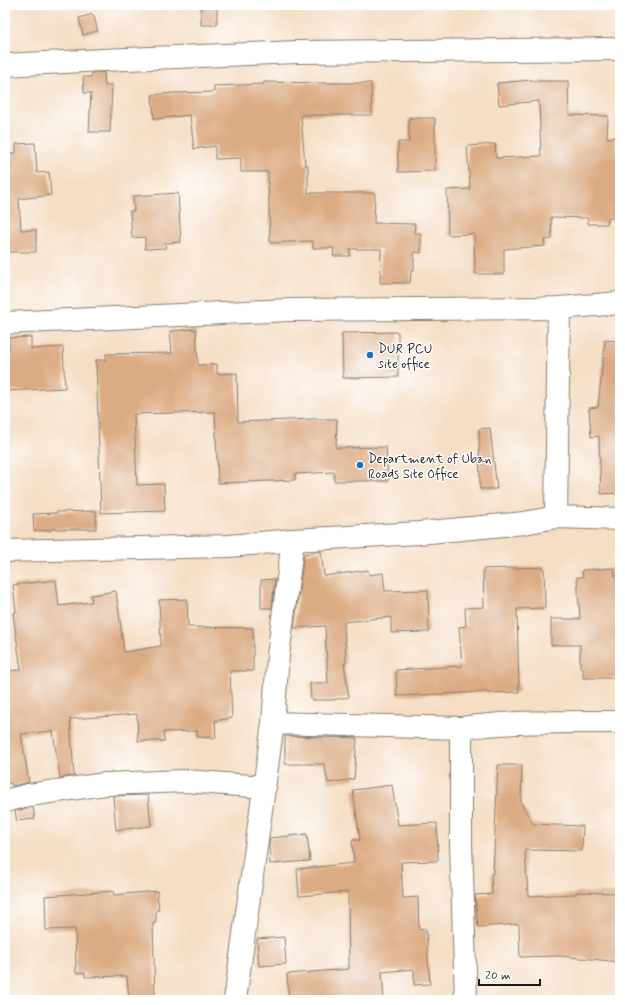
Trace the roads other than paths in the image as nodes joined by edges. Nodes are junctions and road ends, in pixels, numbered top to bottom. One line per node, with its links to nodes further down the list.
1 (620, 49): 2 (street)
2 (5, 65)
3 (620, 303): 4 (street)
4 (559, 308): 5 (street); 6 (street)
5 (5, 323)
6 (556, 517): 7 (street); 8 (street)
7 (620, 518)
8 (292, 540): 9 (street); 11 (street)
9 (5, 551)
10 (620, 722): 12 (street)
11 (273, 724): 12 (street); 13 (street)
12 (461, 728): 16 (street)
13 (265, 787): 14 (street); 15 (street)
14 (5, 801)
15 (235, 1000)
16 (466, 1000)

